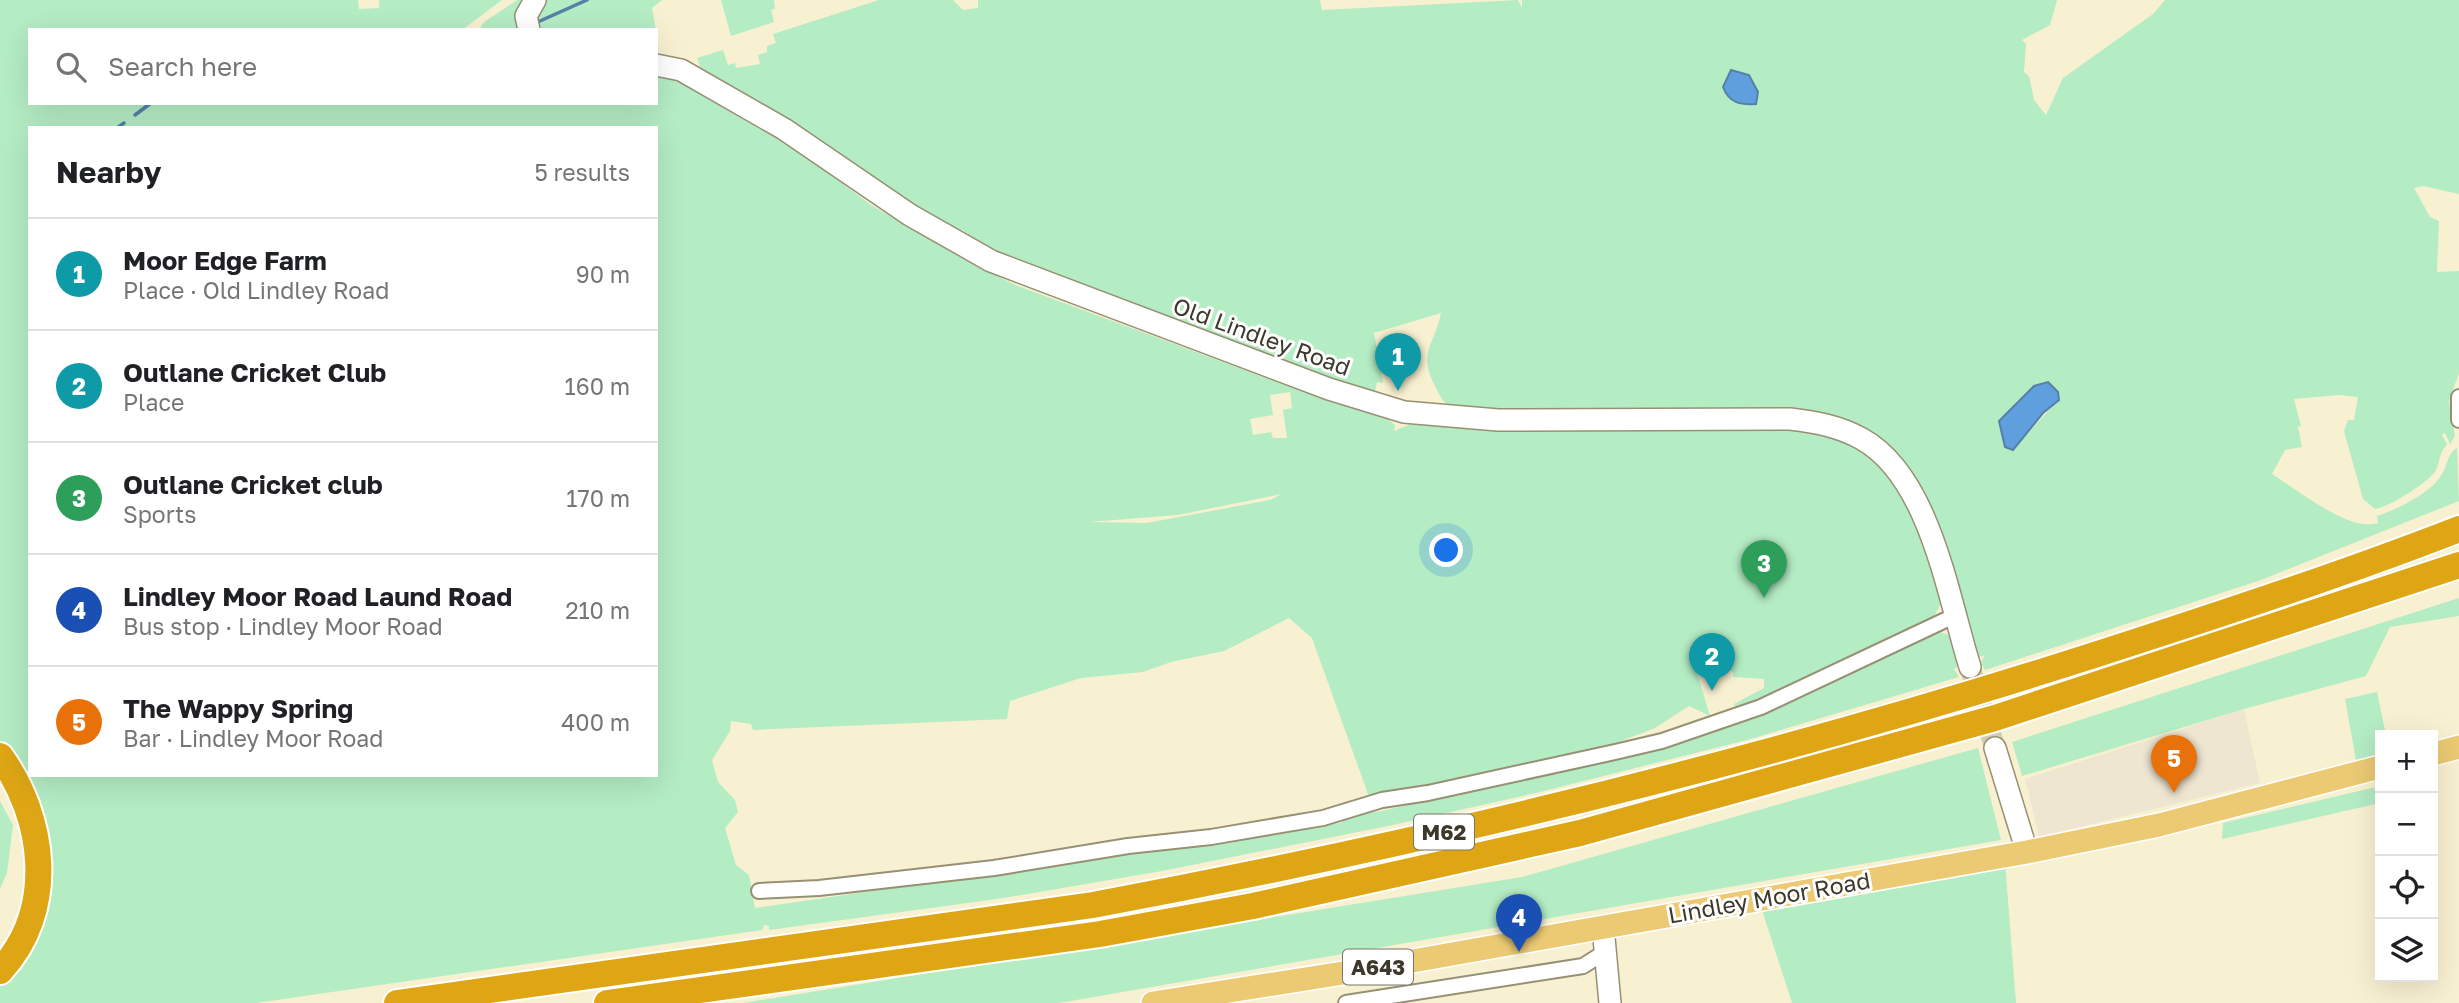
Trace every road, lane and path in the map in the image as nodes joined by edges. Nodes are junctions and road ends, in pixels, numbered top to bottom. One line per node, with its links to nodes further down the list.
1 (535, 0): 2 (street)
2 (529, 28)
3 (658, 65): 8 (street, Old Lindley Road)
4 (2459, 397): 5 (street)
5 (2459, 420)
6 (2455, 530): 21 (highway, M62)
7 (2459, 565): 22 (highway, M62)
8 (1954, 616): 9 (street, Old Lindley Road); 16 (street)
9 (1970, 667)
10 (2459, 747): 12 (main road)
11 (1995, 748): 15 (street)
12 (2438, 753)
13 (0, 756): 19 (highway)
14 (2375, 768): 15 (main road, Lindley Moor Road / A643)
15 (2026, 852): 17 (main road, Lindley Moor Road / A643)
16 (759, 891)
17 (1603, 927): 18 (street); 20 (main road, Lindley Moor Road / A643)
18 (1605, 952): 24 (street); 25 (street)
19 (0, 971)
20 (1182, 1001): 23 (main road, Lindley Moor Road / A643)
21 (397, 1003)
22 (607, 1003)
23 (1153, 1003)
24 (1346, 1003)
25 (1610, 1003)

